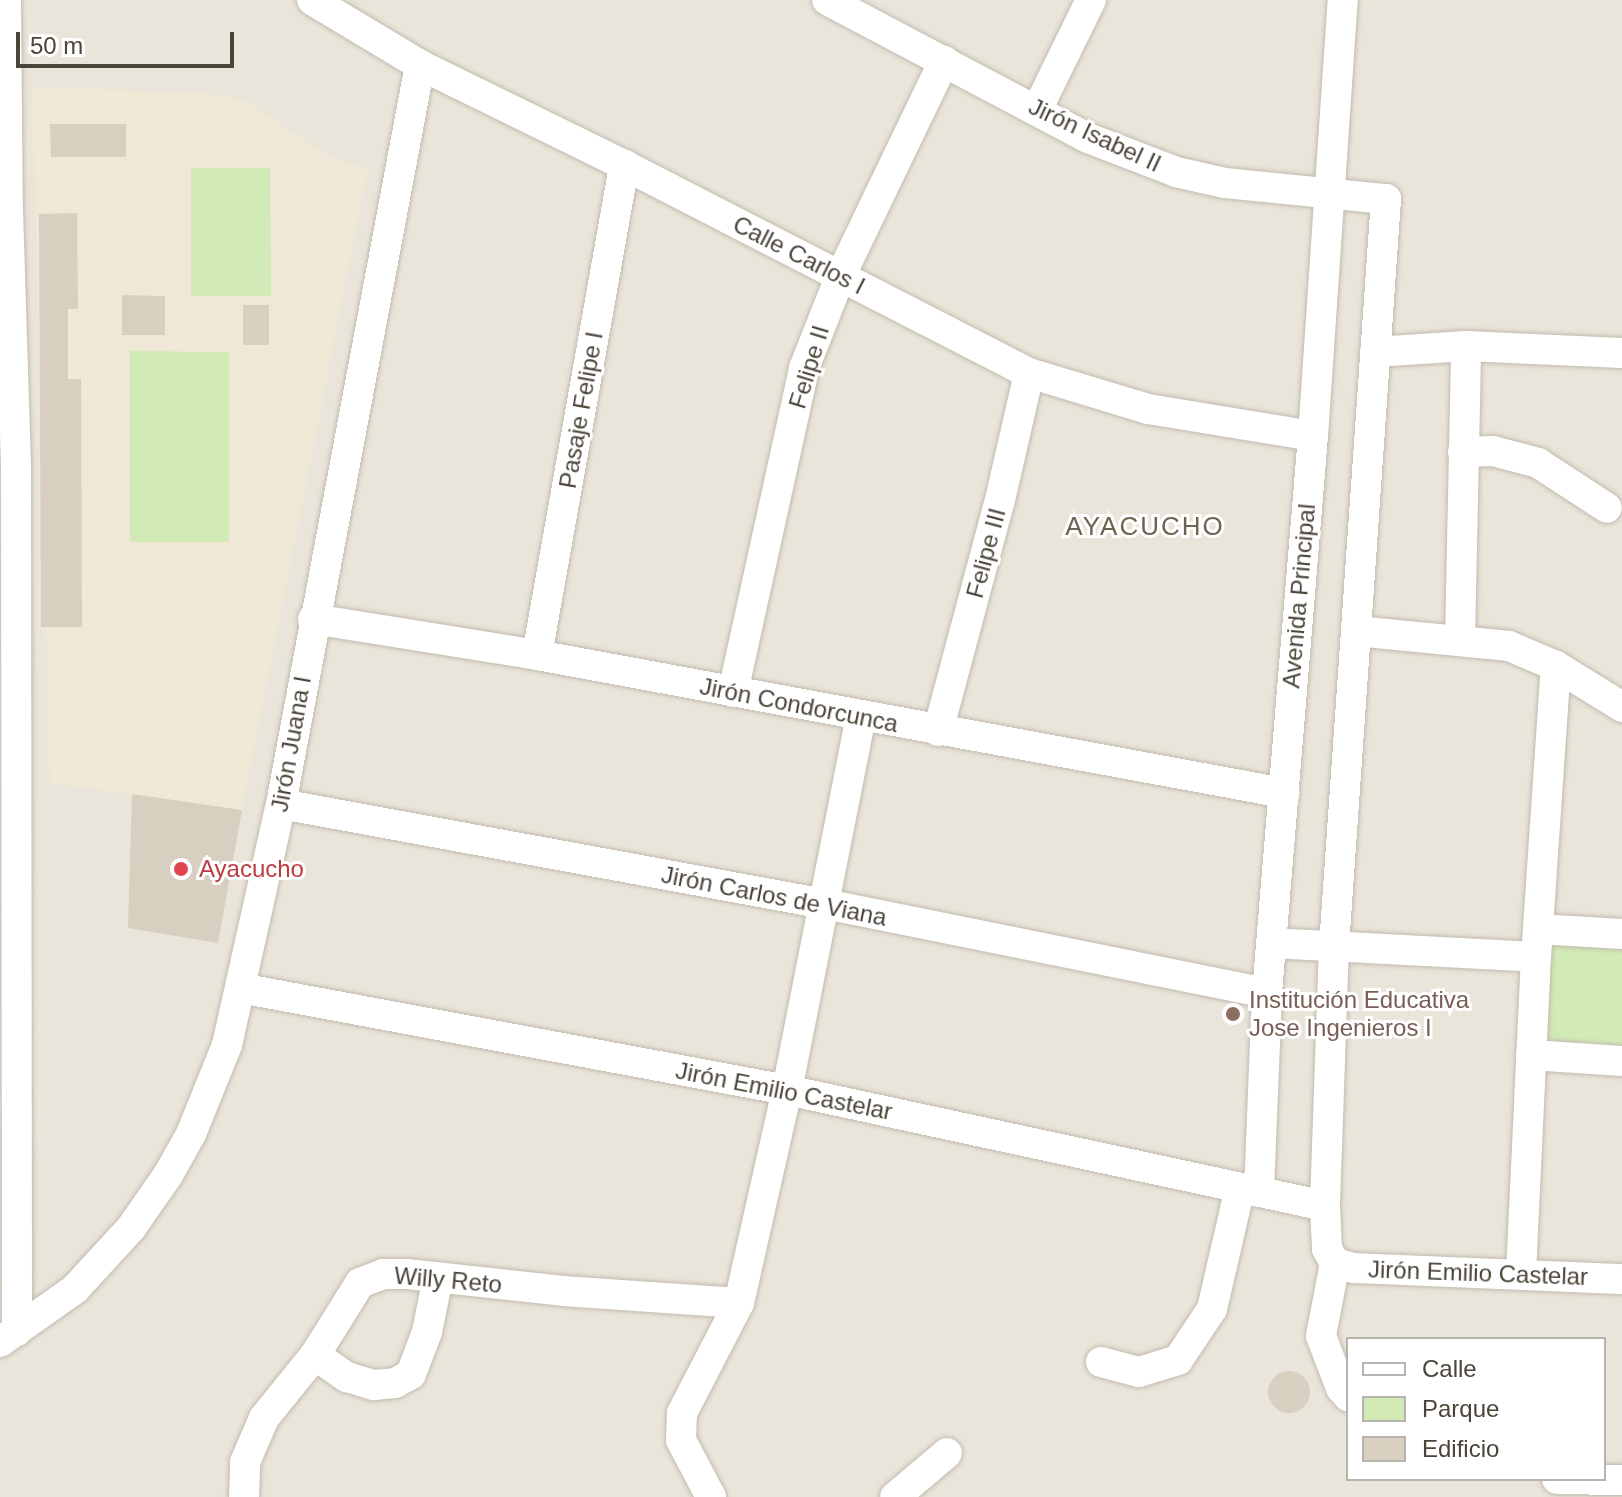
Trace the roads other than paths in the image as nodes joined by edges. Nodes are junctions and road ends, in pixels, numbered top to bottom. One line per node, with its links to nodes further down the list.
1 (6, 0): 11 (street)
2 (312, 0): 7 (street, Calle Carlos I)
3 (827, 0): 6 (street, Jirón Isabel II)
4 (1091, 0): 8 (street)
5 (1343, 0): 10 (street, Avenida Principal)
6 (944, 61): 8 (street, Jirón Isabel II); 12 (street, Felipe II)
7 (420, 65): 9 (street, Calle Carlos I); 20 (street, Jirón Juana I)
8 (1037, 110): 10 (street, Jirón Isabel II)
9 (624, 165): 12 (street, Calle Carlos I); 23 (street, Pasaje Felipe I)
10 (1329, 192): 14 (street, Jirón Isabel II); 17 (street, Avenida Principal)
11 (4, 210): 31 (street)
12 (840, 277): 16 (street, Calle Carlos I); 25 (street, Felipe II)
13 (1466, 346): 14 (street); 15 (street); 18 (street)
14 (1375, 352): 21 (street)
15 (1622, 353)
16 (1029, 373): 17 (street, Calle Carlos I); 28 (street, Felipe III)
17 (1313, 436): 29 (street, Avenida Principal)
18 (1463, 452): 19 (street); 22 (street)
19 (1607, 508)
20 (313, 619): 23 (street, Jirón Condorcunca); 30 (street, Jirón Juana I)
21 (1356, 631): 22 (street); 36 (street)
22 (1460, 641): 24 (street)
23 (537, 655): 25 (street, Jirón Condorcunca)
24 (1556, 666): 26 (street); 35 (street)
25 (733, 692): 27 (street, Jirón Condorcunca)
26 (1622, 707)
27 (861, 717): 28 (street, Jirón Condorcunca); 32 (street)
28 (938, 731): 29 (street, Jirón Condorcunca)
29 (1284, 793): 34 (street, Avenida Principal)
30 (281, 804): 32 (street, Jirón Carlos de Viana); 37 (street, Jirón Juana I)
31 (9, 892): 42 (street)
32 (825, 904): 38 (street, Jirón Carlos de Viana); 41 (street)
33 (1622, 934): 35 (street)
34 (1271, 943): 36 (street); 38 (street, Avenida Principal)
35 (1537, 943): 36 (street); 39 (street)
36 (1334, 946): 44 (street)
37 (240, 988): 41 (street, Jirón Emilio Castelar); 50 (street, Jirón Juana I)
38 (1267, 993): 43 (street, Avenida Principal)
39 (1531, 1055): 40 (street); 46 (street)
40 (1622, 1061)
41 (787, 1090): 43 (street, Jirón Emilio Castelar); 49 (street)
42 (9, 1114): 50 (street)
43 (1250, 1190): 44 (street, Jirón Emilio Castelar); 52 (street, Avenida Principal)
44 (1325, 1206): 45 (street)
45 (1335, 1263): 46 (street, Jirón Emilio Castelar); 53 (street)
46 (1521, 1274): 48 (street, Jirón Emilio Castelar)
47 (438, 1278): 49 (street, Willy Reto); 51 (street, Willy Reto); 51 (street)
48 (1622, 1279)
49 (739, 1303): 56 (street)
50 (9, 1337)
51 (315, 1355): 55 (street, Willy Reto)
52 (1101, 1362)
53 (1346, 1394)
54 (947, 1453): 57 (street)
55 (244, 1497)
56 (711, 1497)
57 (895, 1497)

